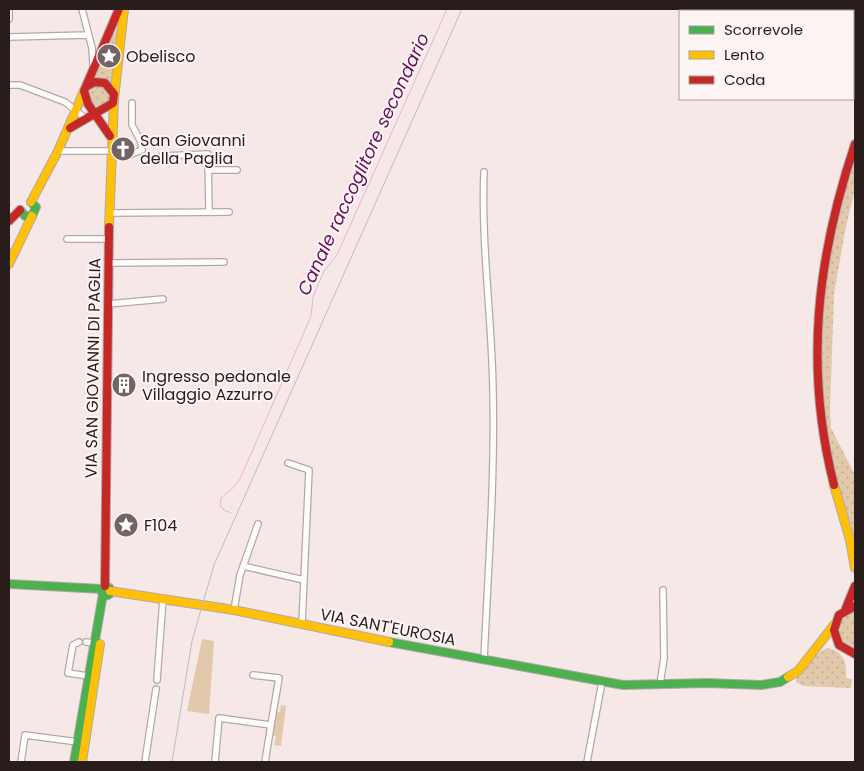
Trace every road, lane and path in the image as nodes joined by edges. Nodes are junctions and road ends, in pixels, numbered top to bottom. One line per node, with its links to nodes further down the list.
1 (9, 9): 5 (street)
2 (82, 9): 6 (street)
3 (119, 9): 8 (street)
4 (124, 9): 7 (street, VIA SAN GIOVANNI DI PAGLIA)
5 (9, 18)
6 (88, 35): 9 (street); 10 (street)
7 (121, 35): 8 (street); 13 (street, VIA SAN GIOVANNI DI PAGLIA)
8 (107, 36): 10 (street)
9 (9, 37)
10 (96, 52): 12 (street)
11 (9, 85): 15 (street)
12 (86, 88): 13 (street); 15 (street); 16 (street)
13 (114, 99): 16 (street); 20 (street, VIA SAN GIOVANNI DI PAGLIA)
14 (132, 103): 23 (street)
15 (76, 111): 17 (street); 19 (street)
16 (95, 113): 17 (street); 18 (street)
17 (86, 118): 18 (street); 19 (street)
18 (105, 126): 20 (street)
19 (65, 136): 22 (street)
20 (112, 141): 23 (street, VIA SAN GIOVANNI DI PAGLIA)
21 (855, 144): 44 (street)
22 (58, 151): 23 (street); 28 (street)
23 (111, 151): 31 (street, VIA SAN GIOVANNI DI PAGLIA)
24 (162, 156): 25 (street)
25 (208, 170): 26 (street); 29 (street)
26 (237, 170)
27 (484, 172): 60 (street)
28 (31, 202): 32 (street); 32 (street)
29 (209, 212): 30 (street); 31 (street)
30 (229, 212)
31 (109, 213): 35 (street, VIA SAN GIOVANNI DI PAGLIA)
32 (26, 214): 33 (street); 38 (street)
33 (9, 221)
34 (67, 239): 35 (street)
35 (109, 239): 37 (street, VIA SAN GIOVANNI DI PAGLIA)
36 (224, 262): 37 (street)
37 (109, 263): 40 (street, VIA SAN GIOVANNI DI PAGLIA)
38 (9, 264)
39 (163, 299): 40 (street)
40 (108, 304): 49 (street, VIA SAN GIOVANNI DI PAGLIA)
41 (288, 463): 45 (street)
42 (258, 524): 43 (street)
43 (243, 566): 45 (street); 53 (street)
44 (855, 568)
45 (304, 580): 54 (street)
46 (9, 584): 49 (street, VIA SANT'EUROSIA)
47 (855, 586): 52 (street, VIA SANT'EUROSIA)
48 (663, 590): 65 (street)
49 (105, 591): 50 (street, VIA SANT'EUROSIA); 56 (street); 71 (street)
50 (163, 599): 53 (street, VIA SANT'EUROSIA); 63 (street)
51 (855, 606): 52 (street)
52 (846, 608): 55 (street, VIA SANT'EUROSIA)
53 (234, 610): 54 (street, VIA SANT'EUROSIA)
54 (302, 623): 60 (street, VIA SANT'EUROSIA)
55 (834, 625): 57 (street); 58 (street, VIA SANT'EUROSIA)
56 (86, 642): 62 (street); 62 (street)
57 (839, 645): 58 (street); 59 (street)
58 (817, 649): 65 (street, VIA SANT'EUROSIA)
59 (855, 654)
60 (484, 660): 64 (street, VIA SANT'EUROSIA)
61 (253, 675): 67 (street)
62 (88, 676): 68 (street)
63 (157, 680)
64 (602, 682): 65 (street, VIA SANT'EUROSIA); 75 (street)
65 (660, 684)
66 (156, 689): 72 (street)
67 (271, 725): 73 (street); 74 (street)
68 (78, 742): 69 (street); 70 (street)
69 (21, 762)
70 (74, 762)
71 (82, 762)
72 (146, 762)
73 (215, 762)
74 (265, 762)
75 (587, 762)

